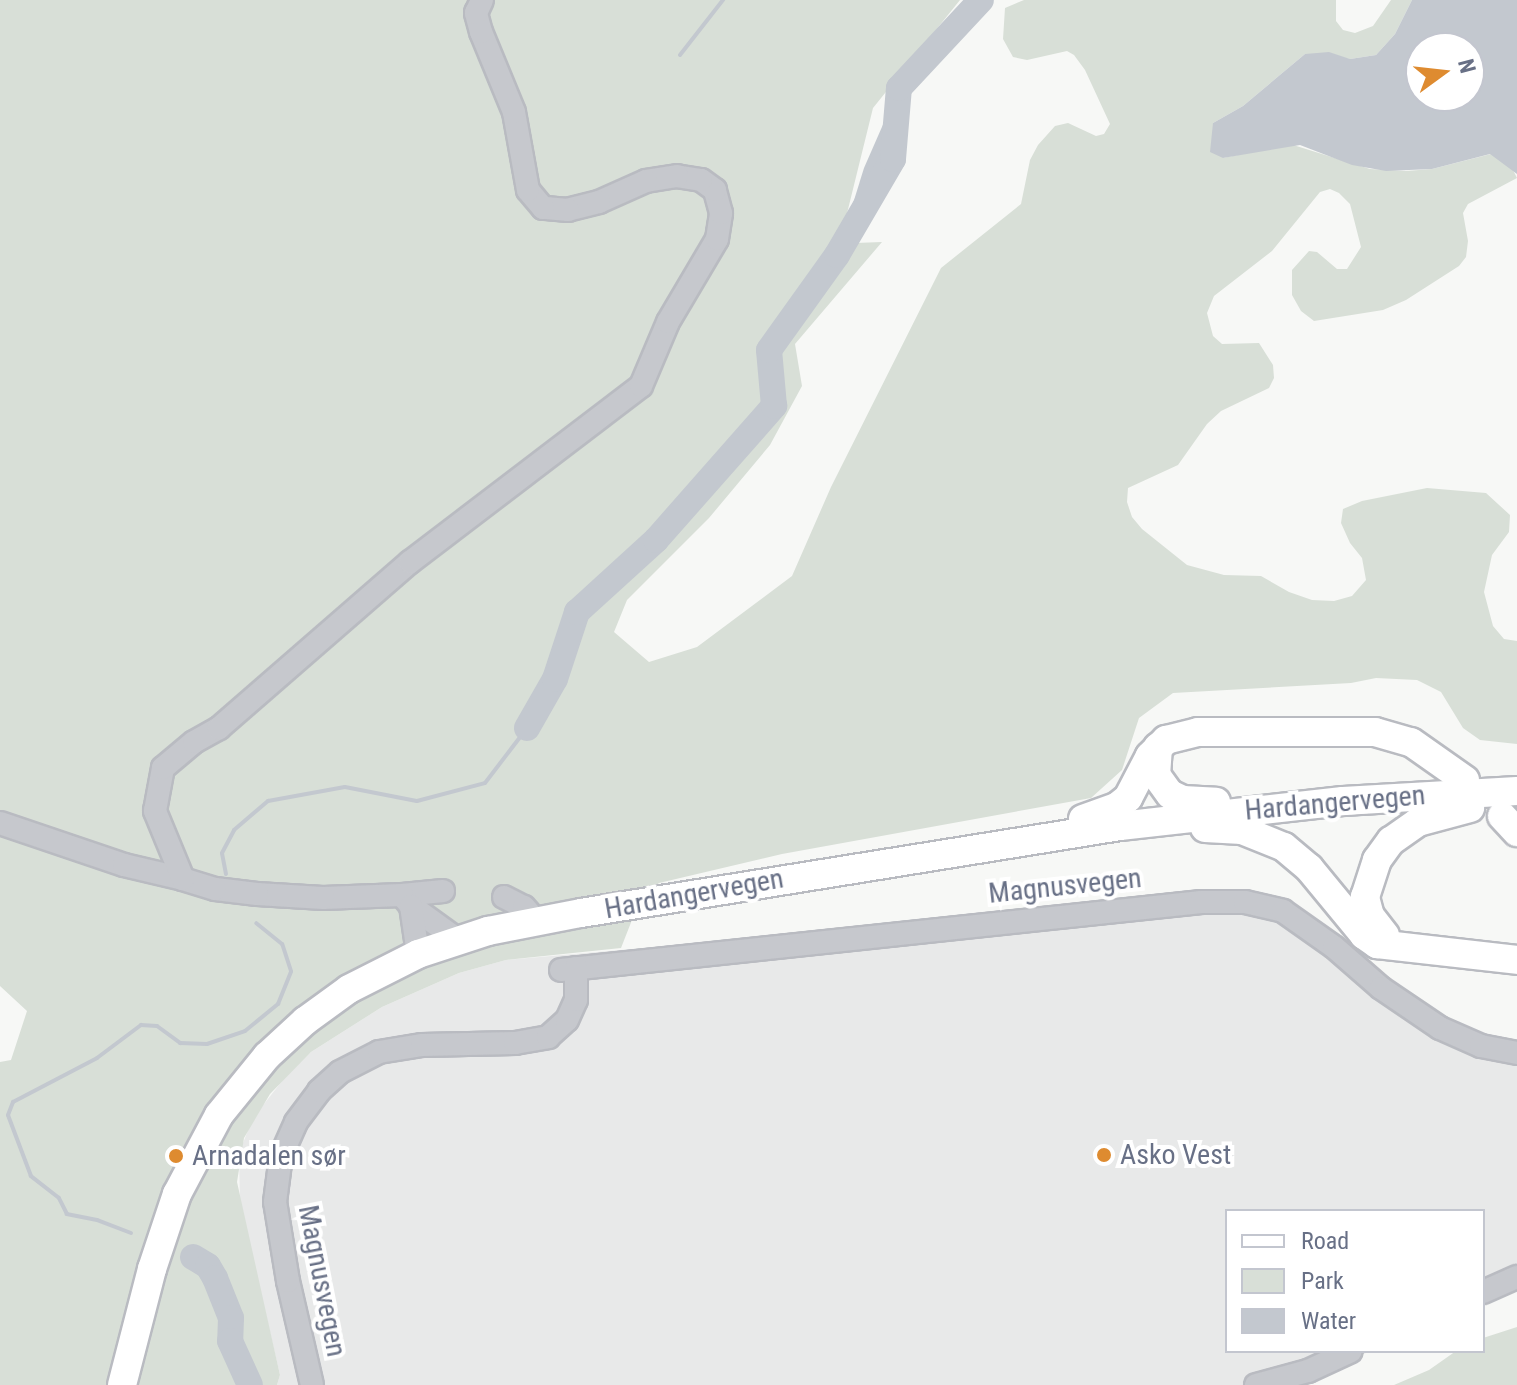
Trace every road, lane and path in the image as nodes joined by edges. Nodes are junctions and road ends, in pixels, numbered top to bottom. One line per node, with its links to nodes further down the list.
1 (482, 0): 10 (lane)
2 (1158, 747): 3 (main road); 5 (main road); 9 (main road)
3 (1465, 780)
4 (1517, 791): 5 (main road, Hardangervegen)
5 (1385, 798): 8 (main road, Hardangervegen)
6 (1512, 817): 16 (main road)
7 (0, 823): 10 (lane)
8 (954, 851): 9 (main road, Hardangervegen); 16 (main road)
9 (869, 864): 14 (main road, Hardangervegen)
10 (183, 879): 13 (lane)
11 (443, 891): 13 (lane)
12 (504, 897): 14 (lane)
13 (406, 900): 15 (lane); 17 (lane)
14 (536, 921): 15 (main road, Hardangervegen)
15 (458, 940): 17 (main road, Hardangervegen)
16 (1406, 948): 18 (main road)
17 (418, 954): 23 (main road, Hardangervegen)
18 (1517, 960)
19 (1517, 1053): 24 (lane, Magnusvegen)
20 (1517, 1277): 21 (lane)
21 (1485, 1291)
22 (1347, 1353): 25 (lane)
23 (122, 1385)
24 (312, 1385)
25 (1256, 1385)

